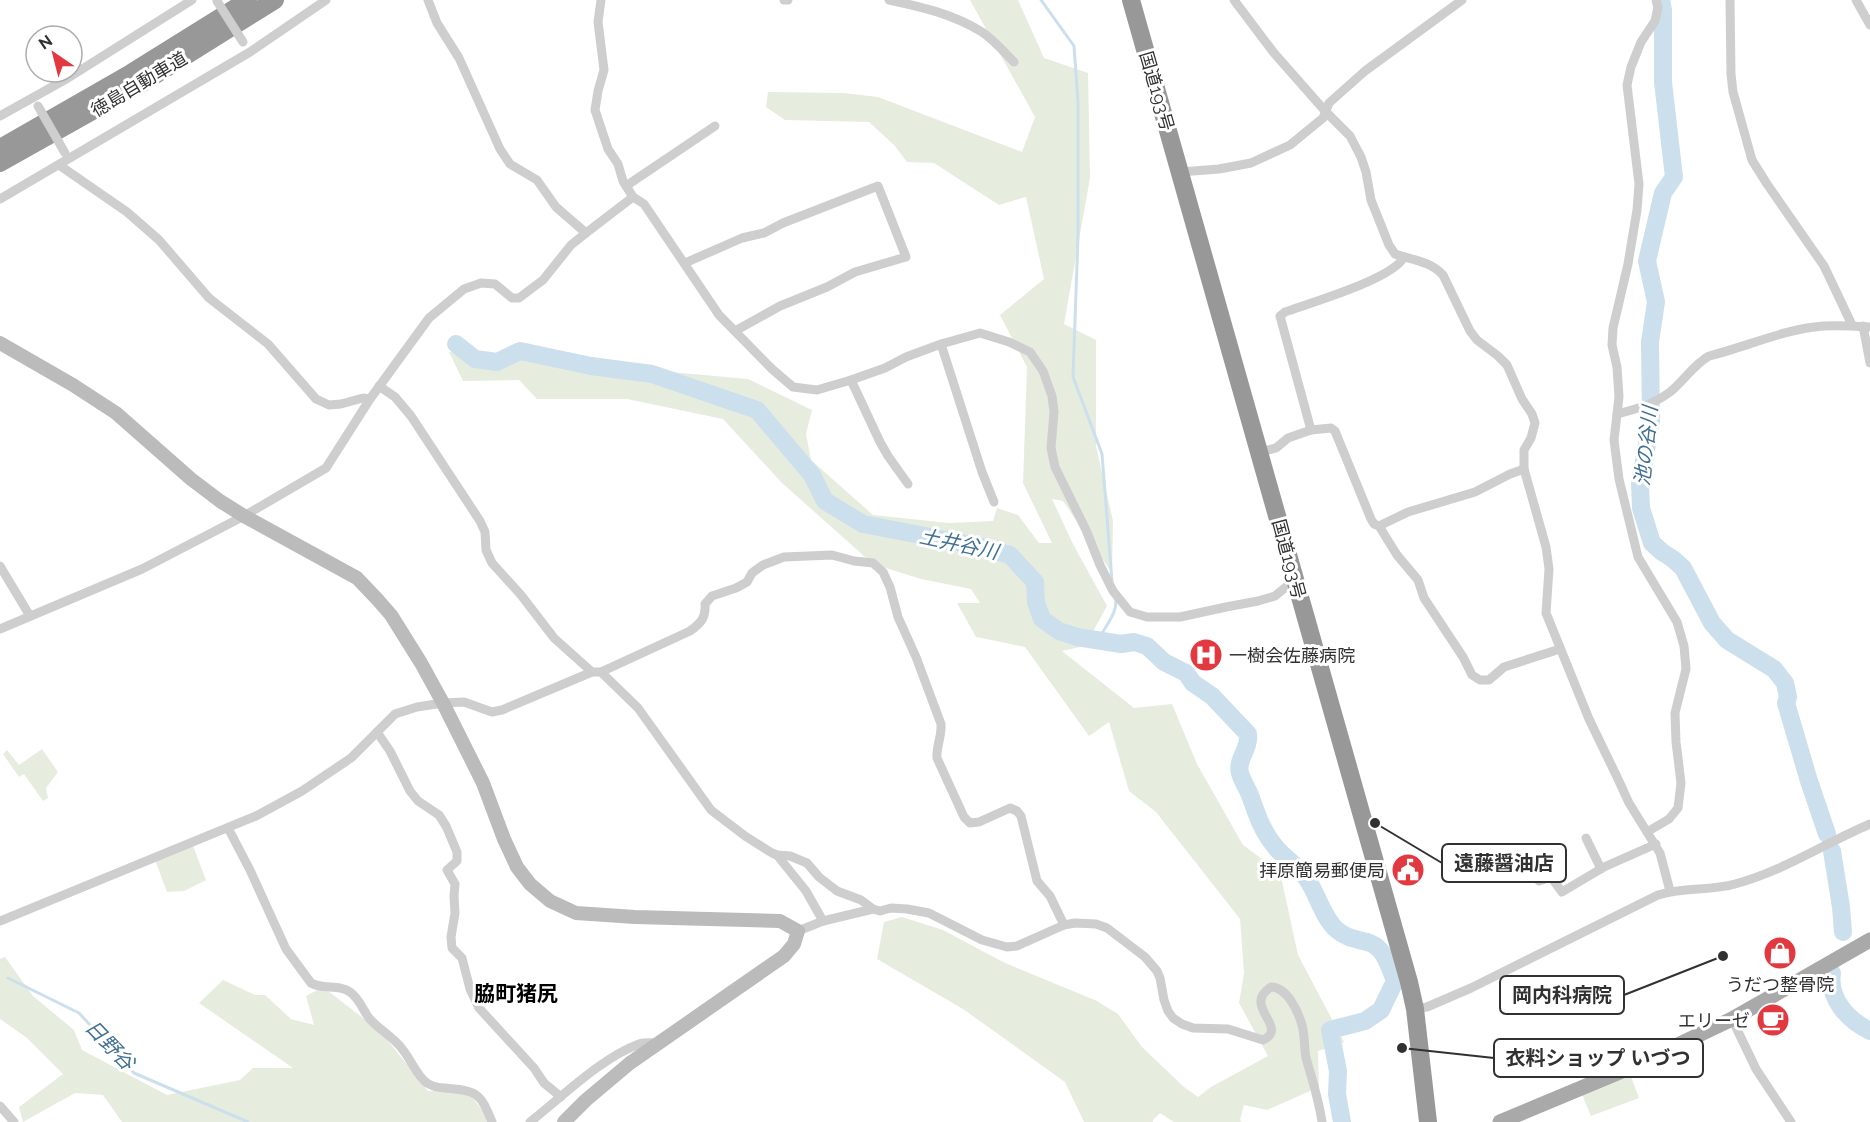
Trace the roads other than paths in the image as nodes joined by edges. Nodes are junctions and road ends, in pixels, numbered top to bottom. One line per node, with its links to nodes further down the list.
1 (192, 0): 18 (street)
2 (248, 0): 22 (highway, 徳島自動車道)
3 (274, 0): 24 (highway, 徳島自動車道)
4 (326, 0): 16 (street)
5 (428, 0): 30 (street)
6 (601, 0): 27 (street)
7 (889, 0): 17 (street)
8 (1131, 0): 26 (highway, 国道193号)
9 (1234, 0): 19 (street)
10 (1462, 0): 19 (street)
11 (1656, 0): 42 (street)
12 (1730, 0): 33 (street)
13 (1856, 0): 15 (street)
14 (216, 1): 16 (street, bridge)
15 (1870, 25)
16 (250, 52): 23 (street)
17 (1014, 62)
18 (35, 102): 20 (street); 23 (street, bridge)
19 (1326, 112): 26 (street); 31 (street)
20 (0, 116)
21 (715, 126): 27 (street)
22 (0, 148)
23 (67, 156): 25 (street)
24 (0, 163)
25 (58, 165): 29 (street); 41 (street)
26 (1180, 172): 44 (highway, 国道193号)
27 (626, 186): 28 (street)
28 (633, 197): 30 (street); 32 (street)
29 (0, 199)
30 (586, 233): 40 (street)
31 (1404, 257): 43 (street); 45 (street)
32 (685, 263): 35 (street); 35 (street)
33 (1852, 325): 34 (street); 42 (street)
34 (1866, 327): 38 (street)
35 (735, 331): 39 (street)
36 (0, 343): 48 (street)
37 (941, 344): 39 (street); 47 (street); 51 (street)
38 (1870, 363)
39 (851, 380): 46 (street)
40 (379, 386): 41 (street); 55 (street)
41 (370, 399): 48 (street)
42 (1617, 414): 60 (street)
43 (1311, 430): 44 (street); 49 (street)
44 (1260, 452): 51 (highway, 国道193号)
45 (1524, 470): 49 (street); 54 (street)
46 (908, 484)
47 (994, 502)
48 (243, 516): 52 (street); 56 (street)
49 (1380, 526): 54 (street)
50 (0, 566): 52 (street)
51 (1296, 585): 73 (highway, 国道193号)
52 (30, 616): 53 (street)
53 (0, 629)
54 (1560, 648): 60 (street)
55 (597, 672): 56 (street); 63 (street); 70 (street)
56 (442, 703): 57 (street); 71 (street)
57 (377, 732): 59 (street); 76 (street)
58 (1870, 824): 66 (street)
59 (228, 828): 68 (street); 79 (street)
60 (1647, 832): 62 (street)
61 (1586, 838): 65 (street)
62 (1656, 844): 65 (street); 66 (street)
63 (777, 855): 67 (street); 69 (street)
64 (1521, 855): 65 (street)
65 (1601, 868)
66 (1670, 891): 73 (street)
67 (873, 909): 69 (street); 70 (street)
68 (0, 921)
69 (823, 921): 71 (street)
70 (1064, 925): 82 (street)
71 (798, 931): 75 (street)
72 (1870, 940): 74 (main road)
73 (1415, 1009): 83 (highway, 国道193号)
74 (1732, 1020): 84 (main road); 85 (street)
75 (658, 1043): 76 (street); 81 (street)
76 (561, 1097): 80 (street)
77 (0, 1106): 78 (street)
78 (14, 1122)
79 (492, 1122)
80 (530, 1122)
81 (564, 1122)
82 (1322, 1122)
83 (1428, 1122)
84 (1500, 1122)
85 (1791, 1122)

